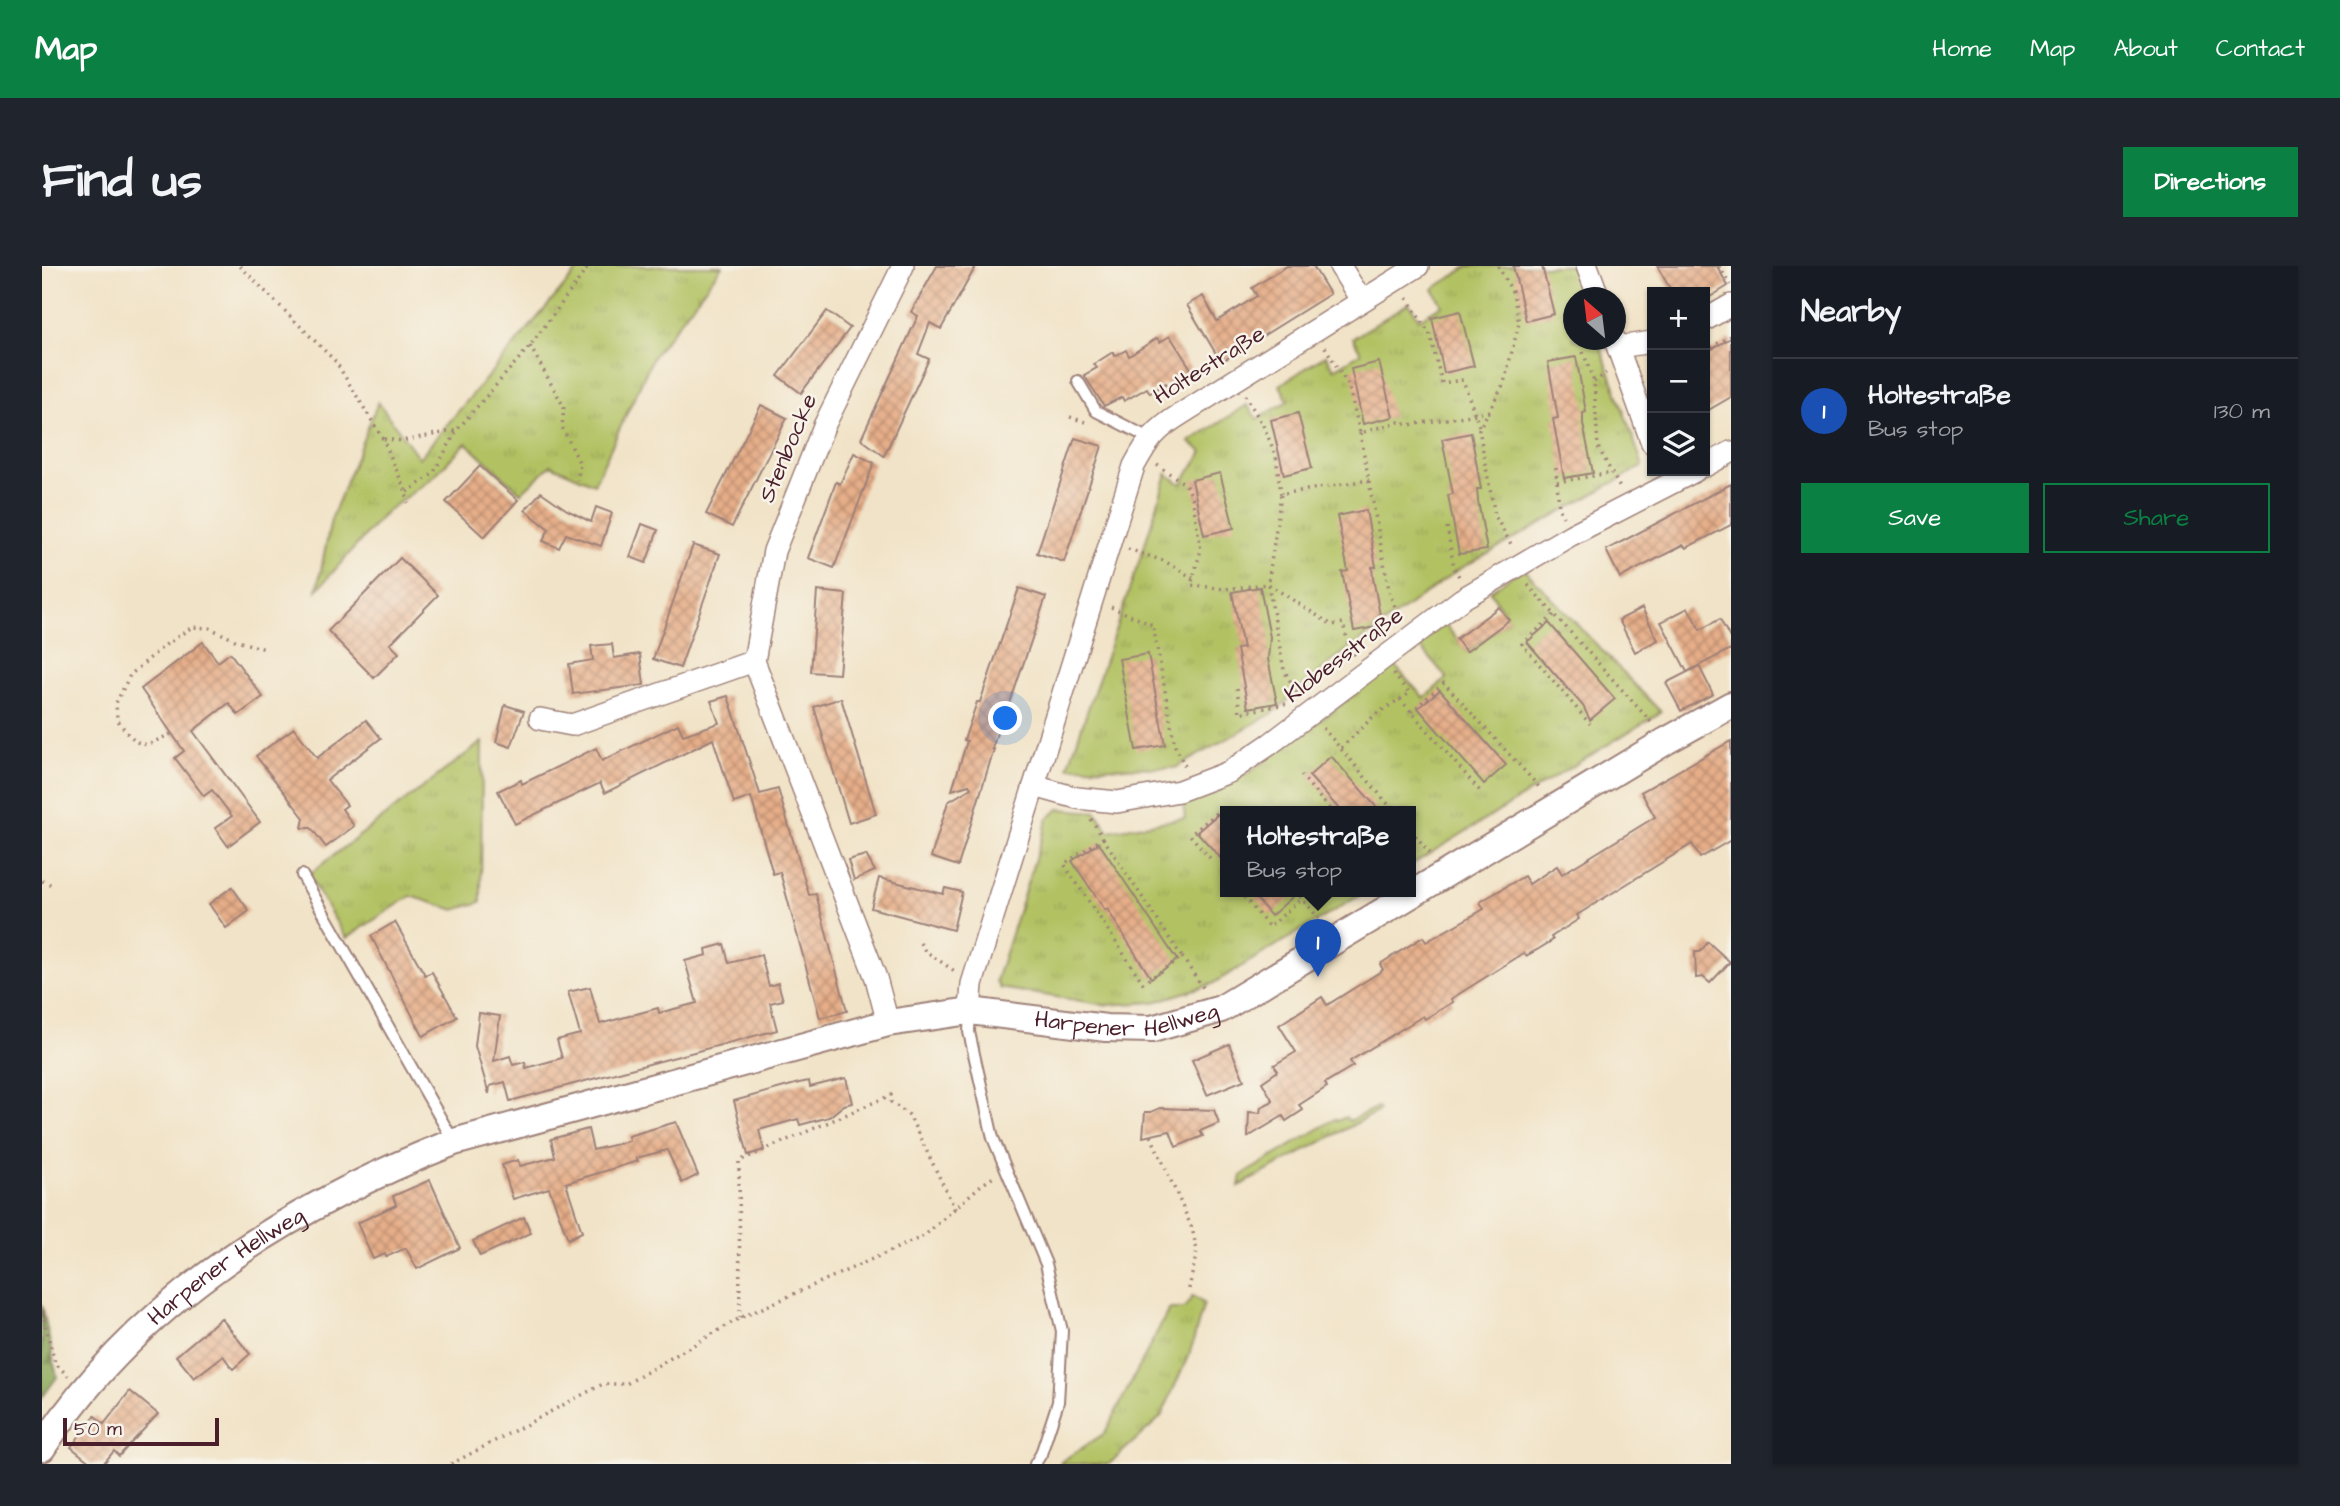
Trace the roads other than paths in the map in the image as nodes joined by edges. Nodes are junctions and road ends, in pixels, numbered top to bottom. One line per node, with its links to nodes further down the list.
1 (903, 266): 18 (street, Stenbocke)
2 (1340, 266): 6 (street)
3 (1418, 266): 6 (street, Holtestraße)
4 (1587, 266): 5 (street)
5 (1595, 287)
6 (1361, 300): 14 (street, Holtestraße)
7 (1731, 305): 8 (street)
8 (1710, 317)
9 (1647, 342): 10 (street)
10 (1626, 343)
11 (1619, 350): 13 (street)
12 (1078, 381): 14 (lane)
13 (1647, 429)
14 (1145, 446): 21 (street, Holtestraße)
15 (1731, 452): 16 (street)
16 (1710, 463)
17 (1665, 478): 21 (street, Klobesstraße)
18 (754, 661): 20 (street); 26 (street)
19 (1731, 705): 23 (street, Harpener Hellweg)
20 (540, 719)
21 (1034, 786): 25 (street, Holtestraße)
22 (302, 875): 27 (lane)
23 (1416, 892)
24 (1407, 897): 25 (street, Harpener Hellweg)
25 (970, 1010): 26 (street, Harpener Hellweg); 29 (lane)
26 (888, 1023): 27 (street, Harpener Hellweg)
27 (454, 1142): 28 (street, Harpener Hellweg)
28 (42, 1448)
29 (1035, 1464)

